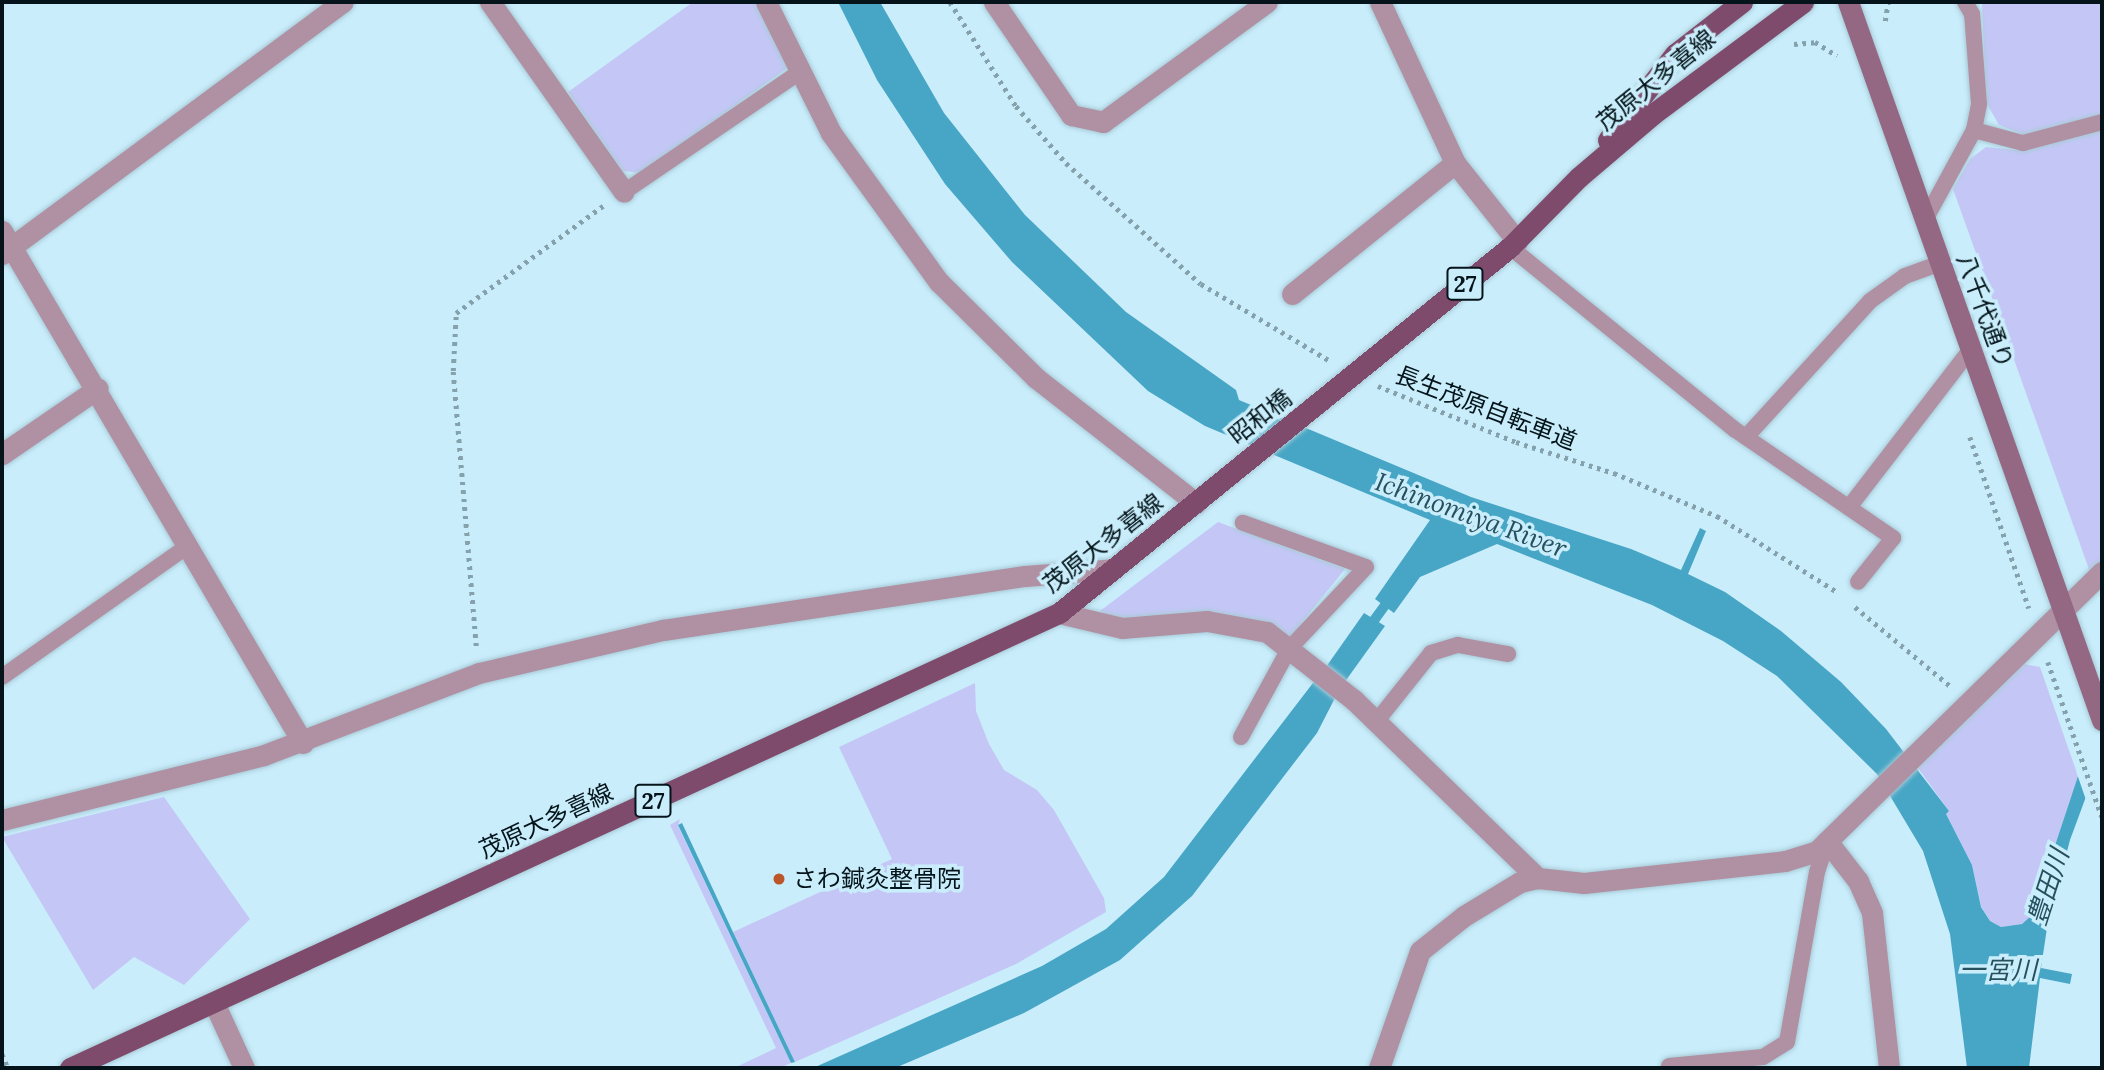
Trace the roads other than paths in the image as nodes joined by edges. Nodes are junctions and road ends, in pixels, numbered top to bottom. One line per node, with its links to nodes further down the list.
1 (342, 2): 18 (street)
2 (490, 2): 16 (street)
3 (766, 2): 11 (street)
4 (994, 2): 5 (street)
5 (1267, 2)
6 (1380, 2): 14 (street)
7 (1742, 2): 15 (main road, 茂原大多喜線 / 27)
8 (1802, 2): 15 (main road, 茂原大多喜線 / 27)
9 (1848, 2): 17 (street, 八千代通り)
10 (1965, 2): 13 (lane)
11 (800, 72): 16 (lane); 27 (street)
12 (2102, 122): 13 (lane)
13 (1974, 130): 17 (lane)
14 (1455, 163): 19 (street); 21 (street)
15 (1579, 177): 19 (main road, 茂原大多喜線 / 27)
16 (624, 192)
17 (1925, 220): 20 (street, 八千代通り)
18 (5, 244): 24 (street)
19 (1514, 244): 23 (main road, 茂原大多喜線 / 27); 25 (lane)
20 (1940, 263): 22 (street, 八千代通り); 25 (lane)
21 (1292, 294)
22 (1971, 349): 28 (lane); 34 (street, 八千代通り)
23 (1350, 379): 27 (main road, 昭和橋 / 27)
24 (98, 388): 26 (street); 30 (street)
25 (1746, 436): 28 (lane)
26 (2, 454)
27 (1202, 497): 31 (main road, 茂原大多喜線 / 27)
28 (1850, 506): 33 (lane)
29 (1243, 523): 36 (lane)
30 (189, 545): 38 (lane); 42 (street)
31 (1113, 569): 35 (main road, 茂原大多喜線 / 27); 42 (street)
32 (2102, 572): 34 (street)
33 (1858, 582)
34 (2064, 611): 39 (street, 八千代通り); 44 (street)
35 (1059, 613): 36 (street); 46 (main road, 茂原大多喜線 / 27)
36 (1289, 649): 40 (street); 41 (lane)
37 (1508, 654): 40 (lane)
38 (2, 677)
39 (2102, 720)
40 (1376, 722): 45 (street)
41 (1241, 737)
42 (303, 743): 43 (street)
43 (2, 820)
44 (1830, 838): 45 (street); 47 (lane); 51 (street)
45 (1538, 878): 50 (street)
46 (214, 1003): 48 (main road, 茂原大多喜線 / 27); 49 (street)
47 (1669, 1066)
48 (70, 1068)
49 (244, 1068)
50 (1379, 1068)
51 (1889, 1068)

